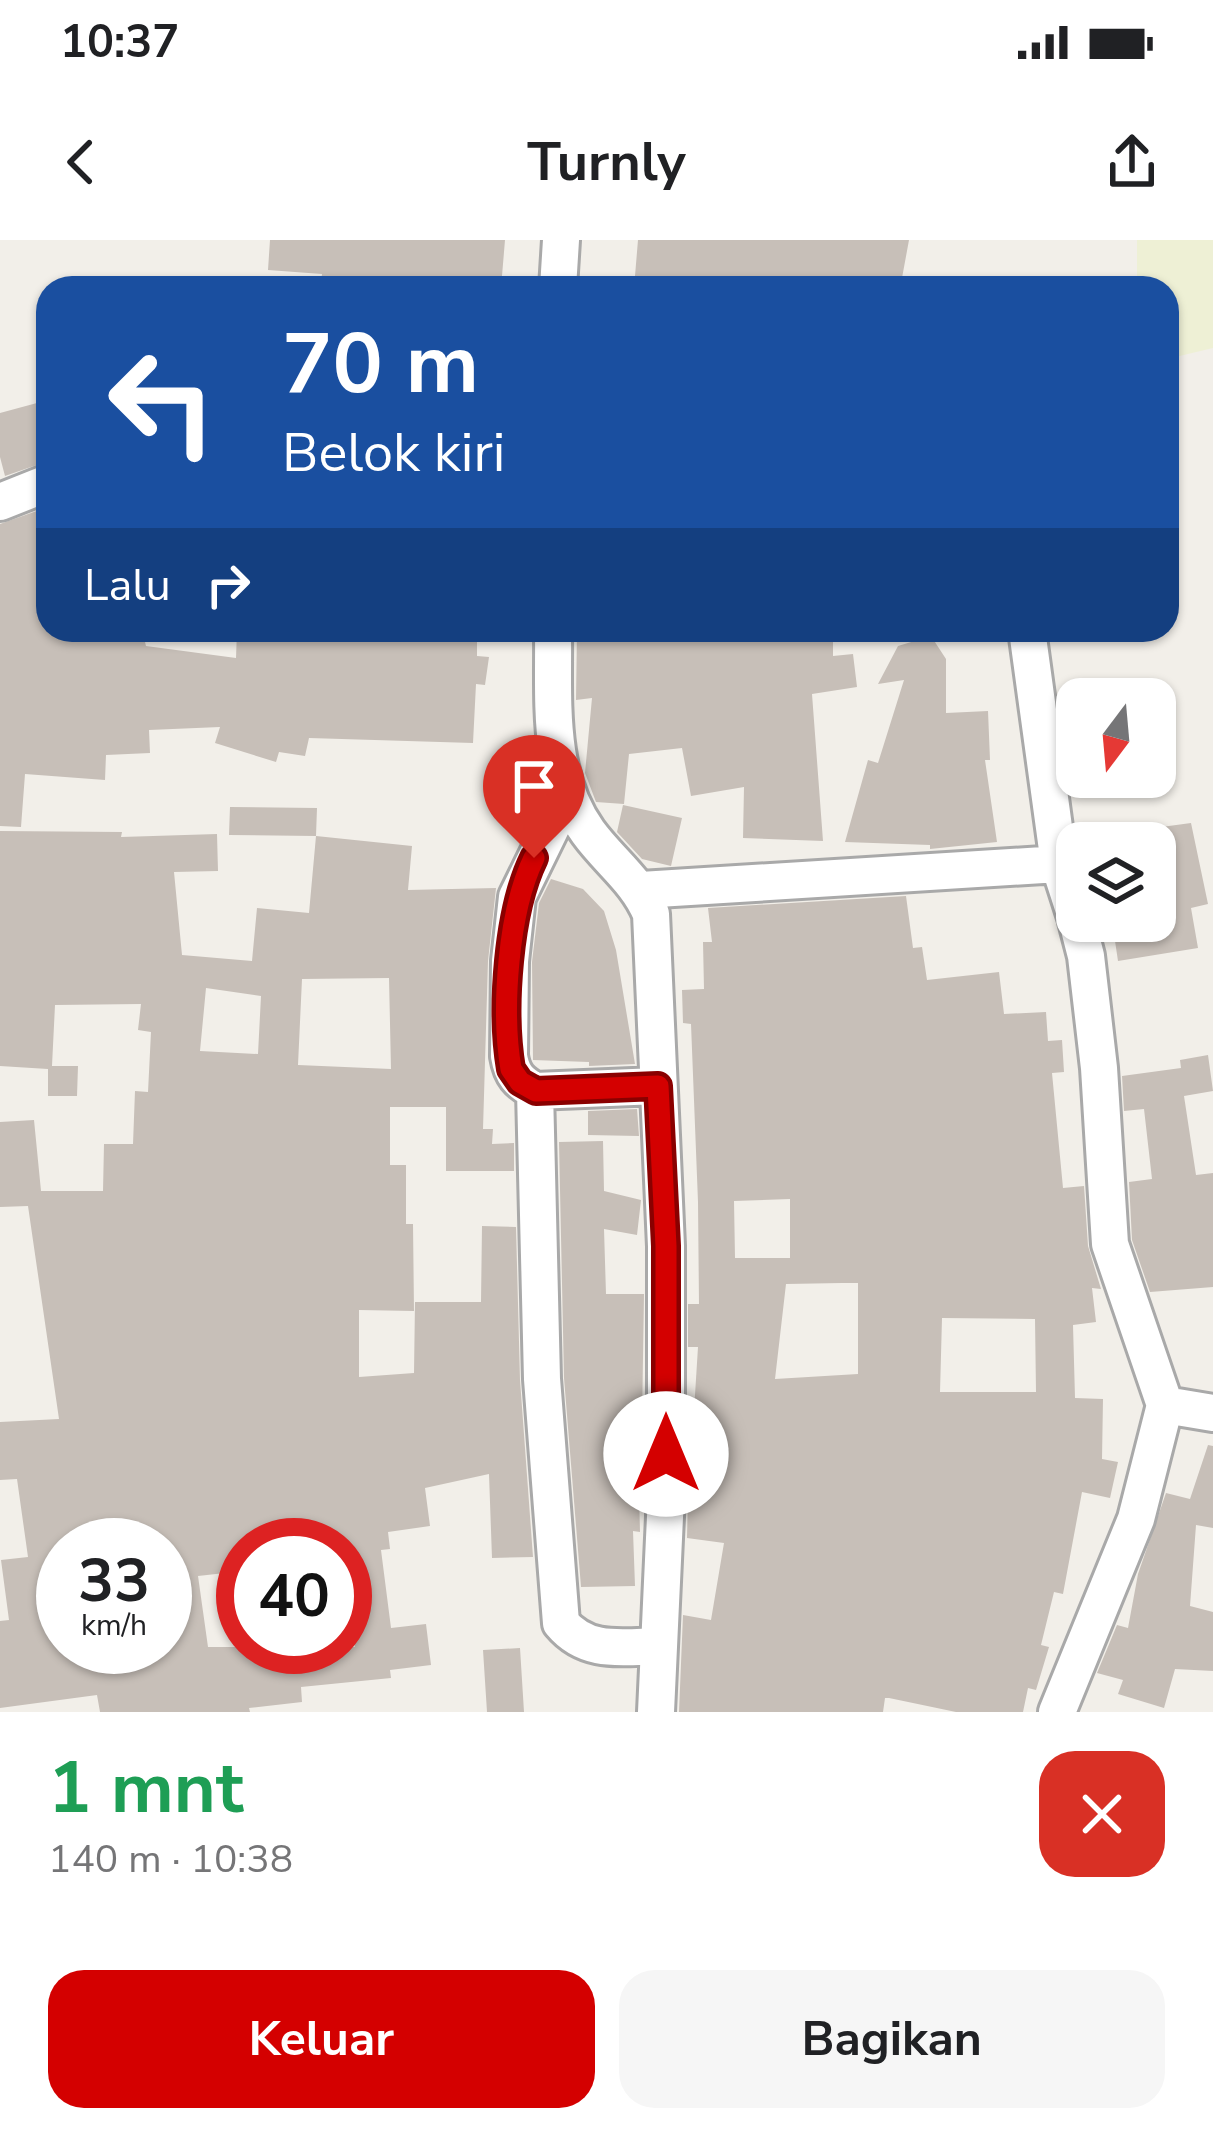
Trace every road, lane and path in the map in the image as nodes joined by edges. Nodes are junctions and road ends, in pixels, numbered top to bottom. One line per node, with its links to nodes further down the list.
1 (561, 240): 2 (street)
2 (559, 276)
3 (36, 488): 4 (street)
4 (0, 502)
5 (554, 642): 7 (street)
6 (1029, 642): 8 (street)
7 (566, 797): 10 (street); 13 (street)
8 (1056, 842)
9 (1056, 864): 10 (street)
10 (641, 890): 12 (street)
11 (1082, 942): 14 (street)
12 (658, 1086): 13 (street); 16 (street)
13 (536, 1091): 16 (street)
14 (1165, 1405): 15 (street); 18 (street)
15 (1213, 1413)
16 (658, 1646): 17 (street)
17 (656, 1712)
18 (1057, 1712)

